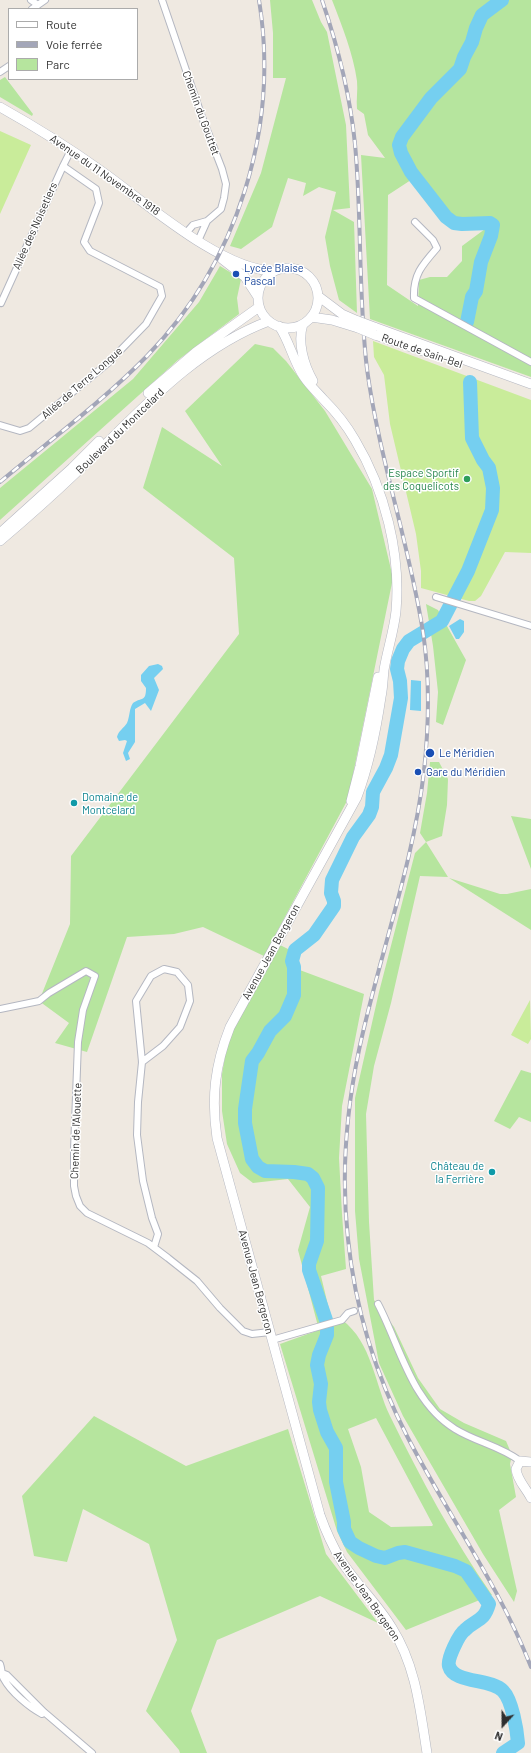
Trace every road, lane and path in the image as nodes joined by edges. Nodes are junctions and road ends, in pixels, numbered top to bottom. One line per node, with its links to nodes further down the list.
1 (31, 0): 4 (street)
2 (45, 0): 4 (street)
3 (162, 0): 9 (street, Chemin du Gouttet)
4 (38, 5): 5 (street)
5 (34, 8)
6 (0, 107): 7 (main road, Avenue du 11 Novembre 1918)
7 (71, 150): 8 (street, Allée des Noisetiers); 11 (main road, Avenue du 11 Novembre 1918)
8 (63, 166): 17 (street, Allée des Noisetiers); 29 (street, Allée de Terre Longue)
9 (206, 221): 11 (street, Chemin du Gouttet); 12 (street, Chemin du Gouttet)
10 (415, 222): 25 (street)
11 (186, 233): 12 (main road, Avenue du 11 Novembre 1918)
12 (198, 241): 13 (main road, Avenue du 11 Novembre 1918)
13 (207, 247): 14 (main road, Avenue du 11 Novembre 1918); 16 (main road, Avenue du 11 Novembre 1918)
14 (274, 271): 15 (main road); 16 (main road)
15 (318, 296): 19 (main road); 22 (main road, Route de Sain-Bel)
16 (258, 297): 18 (main road)
17 (1, 303)
18 (259, 307): 20 (main road); 30 (main road, Boulevard du Montcelard)
19 (311, 317): 21 (main road); 22 (main road, Route de Sain-Bel)
20 (269, 322): 23 (main road); 31 (main road, Boulevard du Montcelard)
21 (303, 324): 23 (main road); 28 (main road, Avenue Jean Bergeron)
22 (358, 324): 24 (main road, Route de Sain-Bel, bridge)
23 (279, 326): 28 (main road, Avenue Jean Bergeron)
24 (374, 331): 26 (main road, Route de Sain-Bel); 27 (main road, Route de Sain-Bel)
25 (531, 362)
26 (531, 384)
27 (531, 390)
28 (324, 399): 39 (main road, Avenue Jean Bergeron)
29 (0, 425)
30 (0, 533)
31 (0, 541)
32 (436, 597): 33 (street)
33 (531, 626)
34 (0, 1009): 36 (street, Chemin de l'Alouette)
35 (142, 1062): 35 (street); 36 (street)
36 (154, 1247): 39 (street, Chemin de l'Alouette)
37 (378, 1304): 40 (street)
38 (354, 1311): 39 (street, Chemin de l'Alouette)
39 (271, 1336): 46 (main road, Avenue Jean Bergeron)
40 (520, 1461): 41 (main road); 42 (main road)
41 (531, 1462)
42 (531, 1498)
43 (0, 1664): 44 (street)
44 (1, 1674): 45 (street)
45 (92, 1753)
46 (427, 1753)

